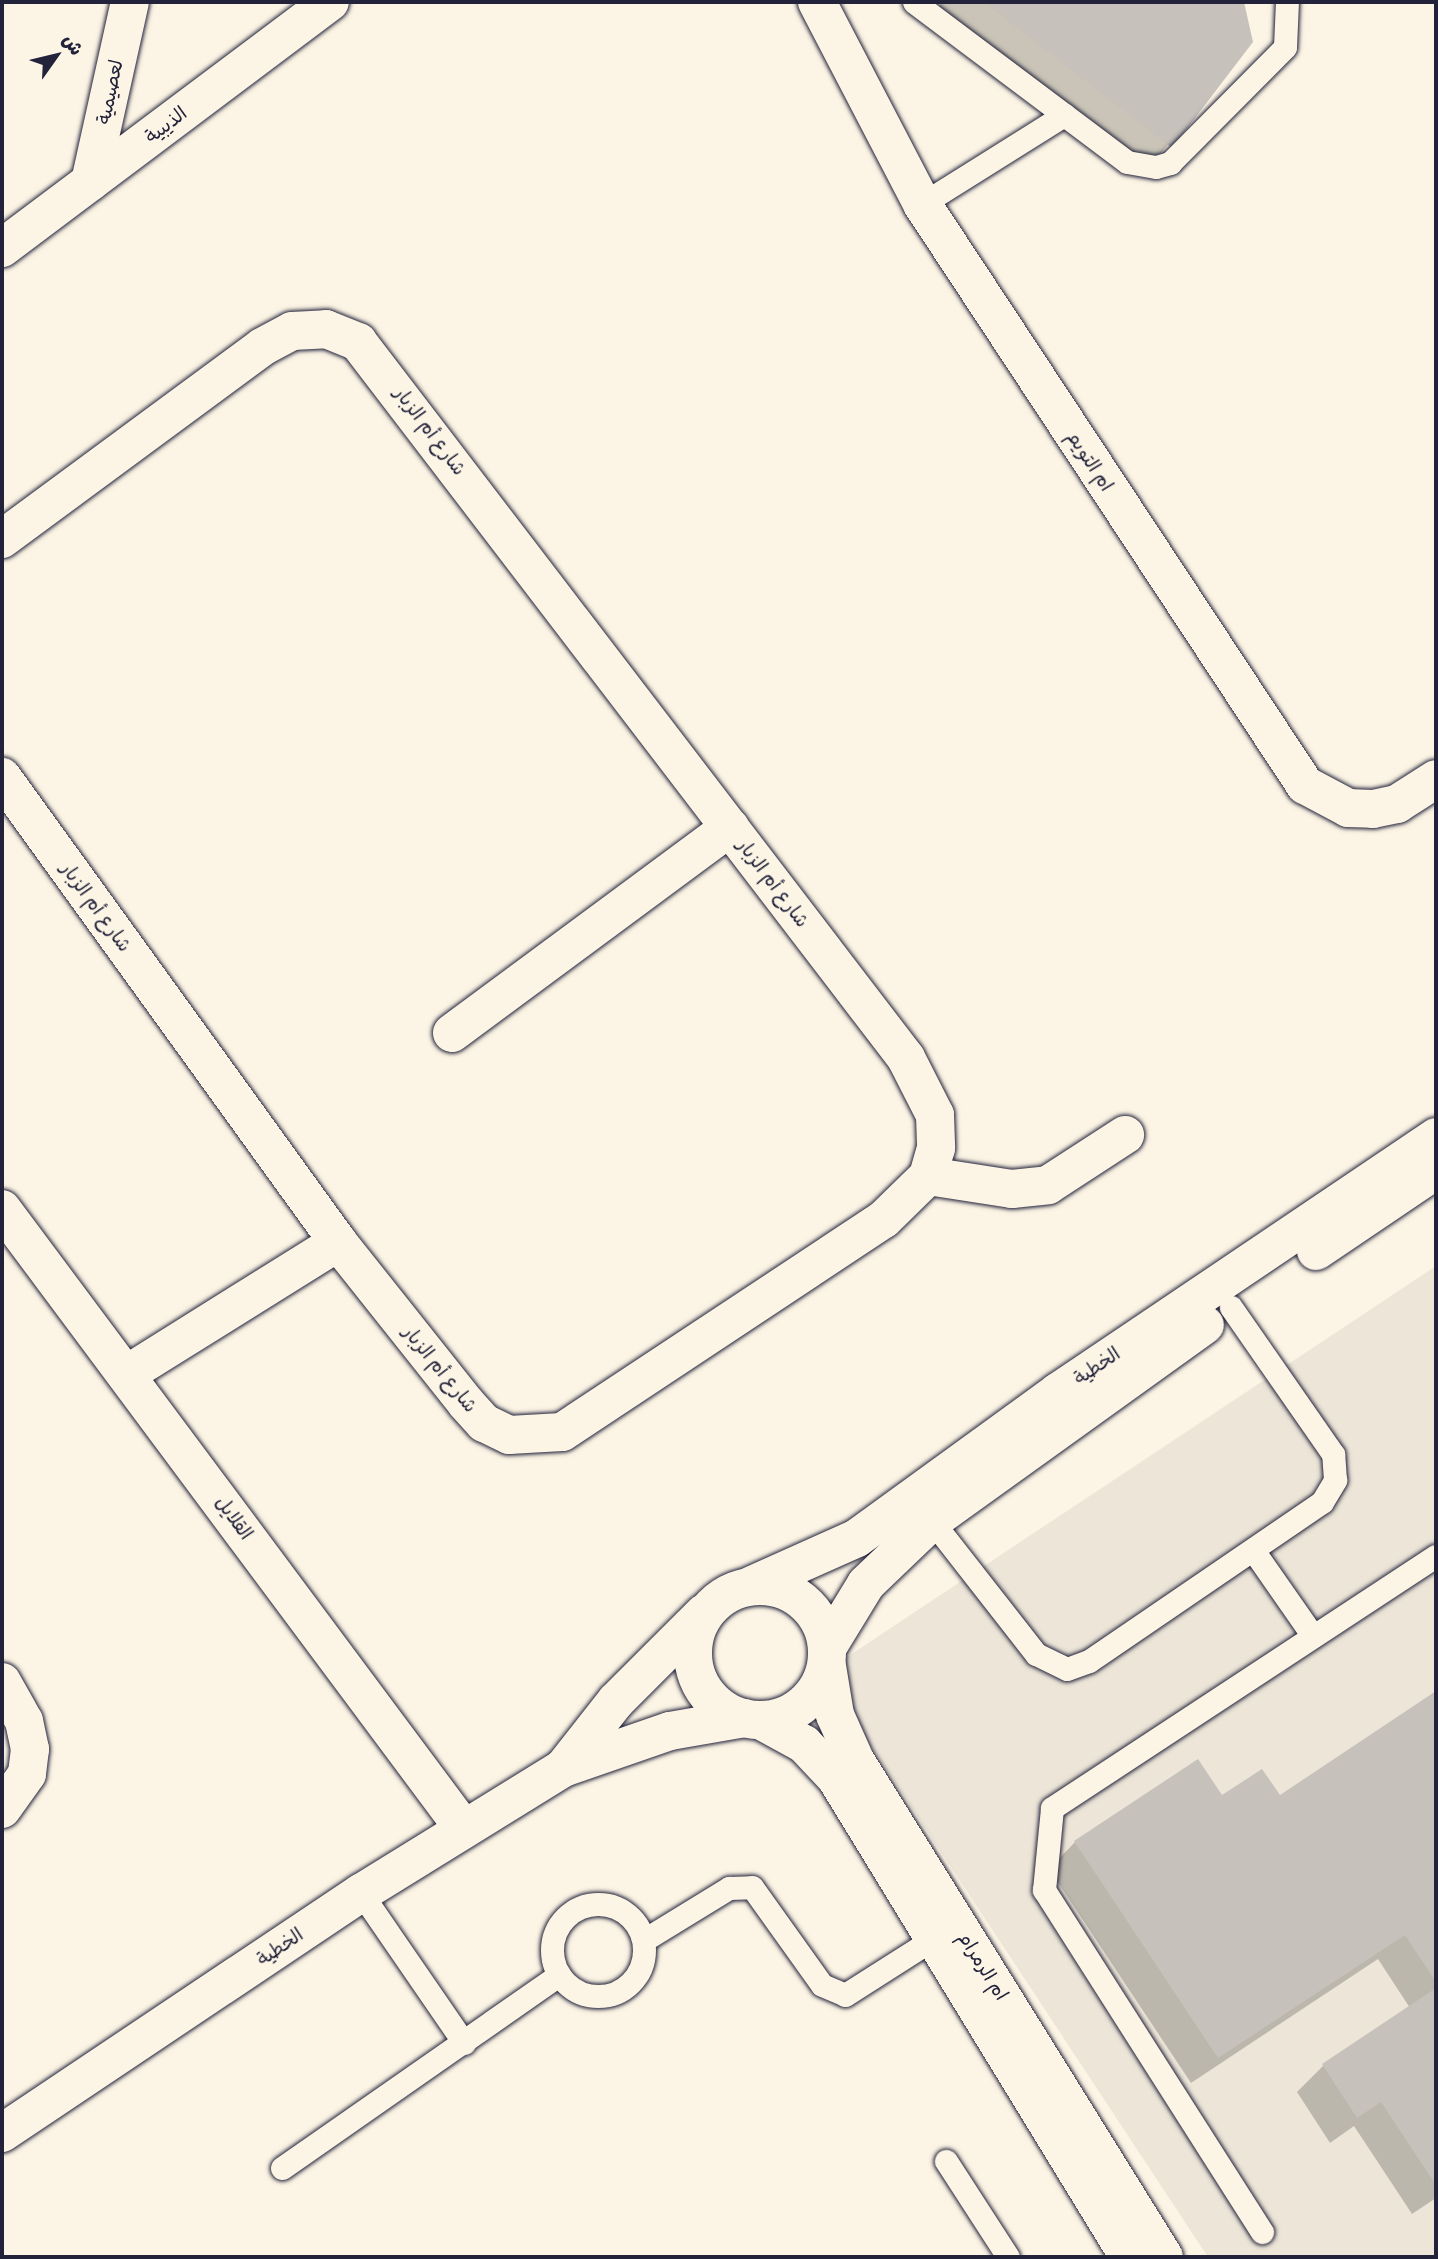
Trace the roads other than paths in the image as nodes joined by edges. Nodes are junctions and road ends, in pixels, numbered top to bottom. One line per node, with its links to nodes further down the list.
1 (130, 2): 7 (street, لعصيمية)
2 (330, 2): 7 (street, الذيبية)
3 (819, 2): 8 (street, ام التويم)
4 (914, 2): 6 (lane)
5 (1287, 2): 6 (lane)
6 (1064, 115): 8 (lane)
7 (90, 182): 9 (street, الذيبية)
8 (922, 204): 12 (street, ام التويم)
9 (2, 248)
10 (2, 539): 13 (street, شارع أم الزبار)
11 (2, 777): 20 (street, شارع أم الزبار)
12 (1436, 779)
13 (730, 827): 14 (street); 18 (street, شارع أم الزبار)
14 (452, 1033)
15 (1125, 1135): 18 (street)
16 (1436, 1137): 26 (street, الخطية)
17 (1436, 1170): 21 (street, الخطية)
18 (928, 1176): 20 (street, شارع أم الزبار)
19 (2, 1209): 22 (street, القلايل)
20 (338, 1242): 22 (street)
21 (1231, 1307): 23 (street, الخطية); 24 (lane)
22 (127, 1374): 34 (street, القلايل)
23 (932, 1521): 24 (lane); 29 (street, الخطية)
24 (1253, 1550): 28 (lane)
25 (1436, 1556): 28 (lane)
26 (752, 1585): 27 (street); 29 (street)
27 (706, 1611): 31 (street); 32 (street, الخطية)
28 (1313, 1636): 43 (lane)
29 (827, 1657): 31 (street); 46 (street, ام الرمرام)
30 (2, 1682): 33 (street)
31 (753, 1720): 32 (street, الخطية); 36 (street, ام الرمرام)
32 (563, 1768): 34 (street, الخطية)
33 (2, 1809)
34 (464, 1829): 35 (street, الخطية)
35 (361, 1892): 39 (lane); 40 (street, الخطية)
36 (933, 1939): 37 (lane); 45 (street, ام الرمرام)
37 (644, 1940): 38 (lane); 38 (lane)
38 (559, 1975): 39 (lane)
39 (464, 2043): 42 (lane)
40 (2, 2133)
41 (946, 2161): 44 (lane)
42 (282, 2168)
43 (1262, 2232)
44 (1009, 2257)
45 (1129, 2257)
46 (1164, 2257)

